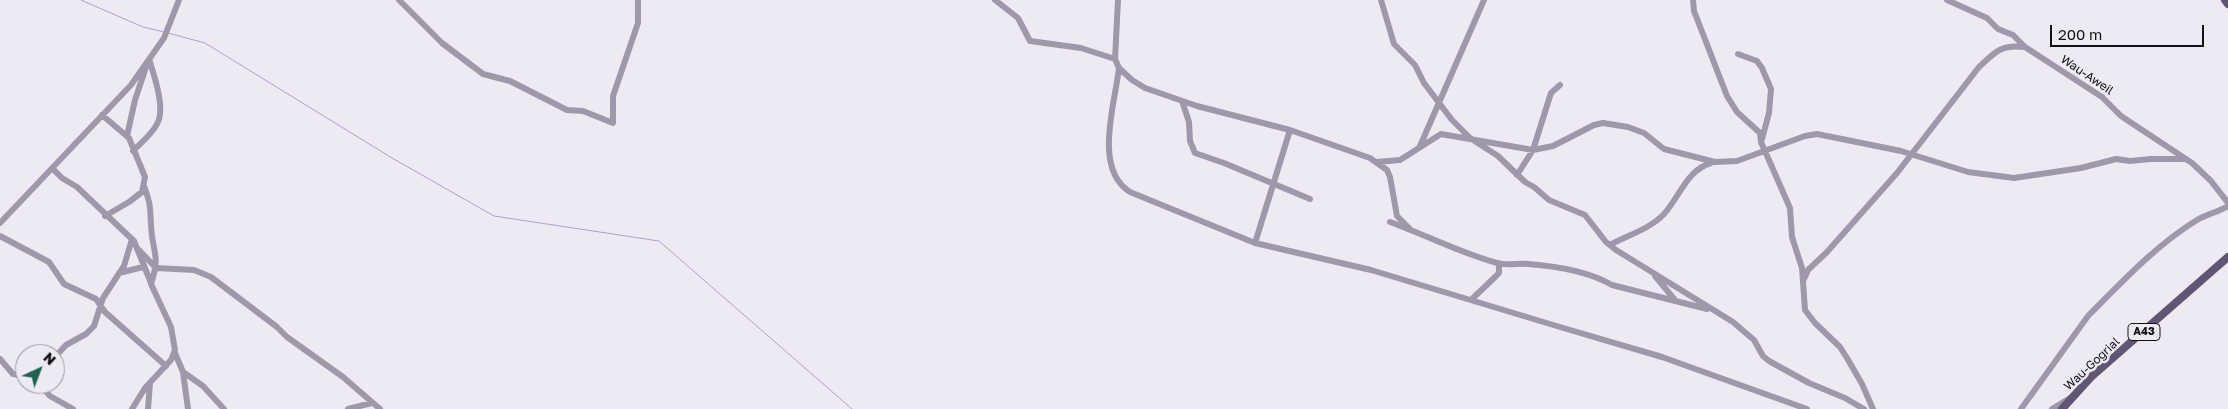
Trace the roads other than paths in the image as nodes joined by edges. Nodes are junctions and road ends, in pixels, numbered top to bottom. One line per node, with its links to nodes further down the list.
1 (179, 0): 14 (street)
2 (399, 0): 3 (street)
3 (638, 0)
4 (995, 0): 15 (street)
5 (1118, 0): 15 (street)
6 (1381, 0): 19 (street)
7 (1484, 0): 19 (street)
8 (1693, 0): 24 (street)
9 (1946, 0): 12 (street, Wau-Aweil)
10 (2224, 0): 11 (main road)
11 (2228, 4)
12 (2025, 47): 29 (street); 30 (street, Wau-Aweil)
13 (1738, 54): 24 (street)
14 (149, 59): 20 (street); 22 (street); 26 (street)
15 (1115, 59): 16 (street)
16 (1119, 68): 18 (street); 45 (street)
17 (1560, 85): 27 (street)
18 (1182, 101): 21 (street); 35 (street)
19 (1439, 103): 23 (street); 25 (street)
20 (102, 115): 22 (street); 33 (street)
21 (1290, 130): 31 (street); 35 (street)
22 (128, 136): 26 (street)
23 (1470, 138): 25 (street); 27 (street); 34 (street)
24 (1762, 142): 28 (street)
25 (1420, 146): 31 (street)
26 (133, 150): 36 (street)
27 (1533, 150): 32 (street); 34 (street)
28 (1766, 150): 29 (street); 32 (street); 54 (street)
29 (1911, 155): 30 (street); 54 (street)
30 (2186, 159): 38 (street, Wau-Aweil)
31 (1377, 162): 42 (street)
32 (1715, 162): 46 (street)
33 (52, 168): 39 (street); 41 (street)
34 (1517, 175): 46 (street)
35 (1273, 183): 37 (street); 45 (street)
36 (144, 186): 39 (street); 51 (street)
37 (1310, 199)
38 (2228, 204): 80 (street)
39 (105, 216): 44 (street)
40 (1390, 222): 42 (street)
41 (0, 223)
42 (1410, 229): 49 (street)
43 (0, 236): 58 (street)
44 (132, 239): 47 (street); 52 (street)
45 (1255, 243): 56 (street)
46 (1610, 245): 53 (street)
47 (137, 248): 50 (street); 51 (street)
48 (2228, 257): 68 (main road, Wau-Gogrial / A43)
49 (1499, 263): 56 (street); 57 (street)
50 (143, 267): 52 (street); 55 (street)
51 (156, 268): 55 (street); 69 (street)
52 (119, 273): 58 (street)
53 (1654, 275): 57 (street); 59 (street)
54 (1803, 280): 79 (street)
55 (151, 284): 61 (street)
56 (1471, 300): 77 (street)
57 (1675, 300): 59 (street)
58 (101, 306): 60 (street); 63 (street)
59 (1715, 312): 78 (street)
60 (65, 346)
61 (175, 353): 63 (street); 64 (street)
62 (0, 359): 65 (street)
63 (166, 366): 66 (street)
64 (183, 372): 73 (street); 74 (street)
65 (15, 373)
66 (150, 382): 71 (street); 72 (street)
67 (48, 394): 70 (street)
68 (2071, 398): 81 (street); 82 (main road, Wau-Gogrial / A43)
69 (372, 403): 75 (street); 76 (street)
70 (72, 409)
71 (132, 409)
72 (148, 409)
73 (188, 409)
74 (224, 409)
75 (348, 409)
76 (380, 409)
77 (1807, 409)
78 (1864, 409)
79 (1873, 409)
80 (2020, 409)
81 (2052, 409)
82 (2062, 409)

